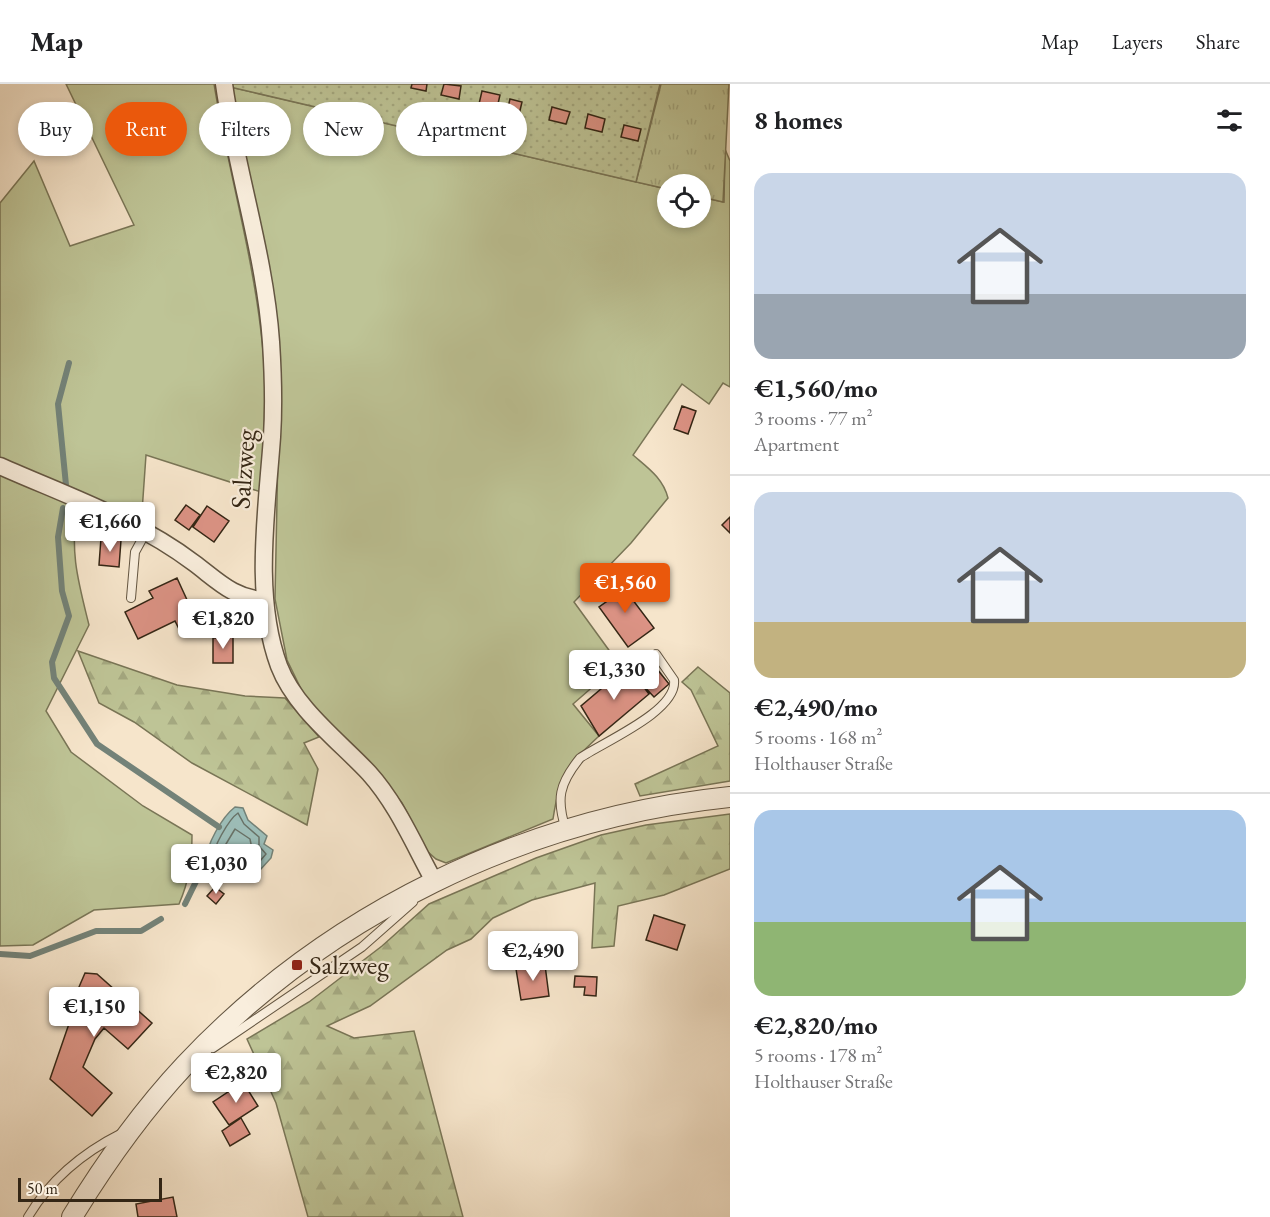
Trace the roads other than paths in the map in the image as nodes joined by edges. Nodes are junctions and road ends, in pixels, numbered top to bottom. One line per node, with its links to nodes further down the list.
1 (224, 84): 5 (street, Salzweg)
2 (0, 466): 3 (street)
3 (146, 532): 4 (lane); 5 (street)
4 (131, 598)
5 (265, 600): 9 (street, Salzweg)
6 (656, 654): 8 (lane)
7 (730, 797): 8 (street)
8 (566, 830): 9 (street)
9 (434, 881): 10 (street)
10 (133, 1128): 11 (lane); 12 (street)
11 (28, 1217)
12 (72, 1217)

